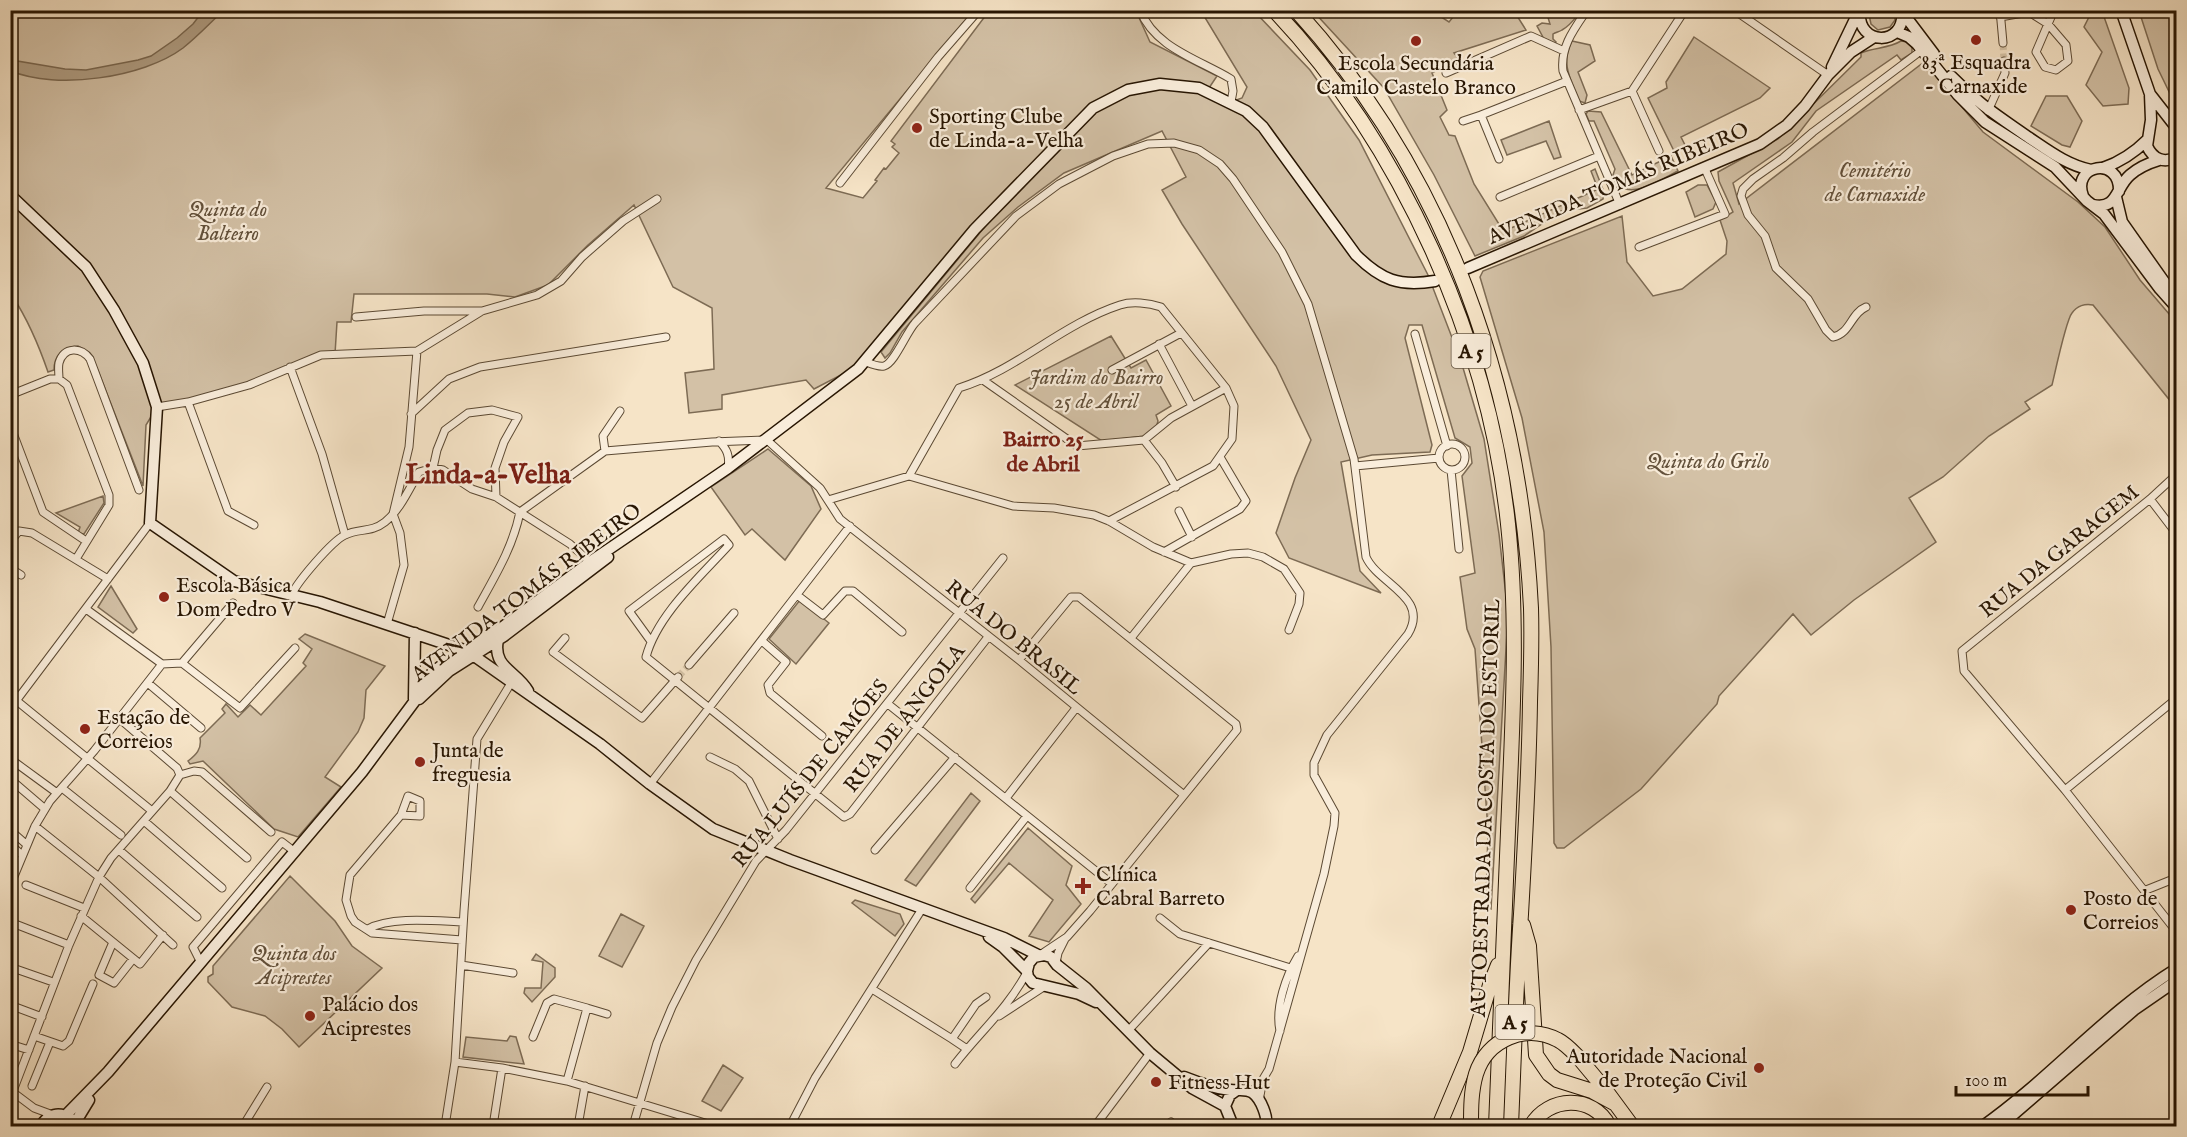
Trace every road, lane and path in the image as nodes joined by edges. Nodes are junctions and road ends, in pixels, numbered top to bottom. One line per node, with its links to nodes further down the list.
1 (979, 10): 42 (street)
2 (1140, 10): 26 (street)
3 (1274, 10): 210 (highway, AUTOESTRADA DA COSTA DO ESTORIL / A 5)
4 (1296, 10): 196 (highway, AUTOESTRADA DA COSTA DO ESTORIL / A 5)
5 (1587, 10): 19 (street)
6 (1734, 10): 22 (street)
7 (2054, 10): 14 (street)
8 (2121, 10): 25 (street)
9 (1860, 11): 16 (street); 22 (street, AVENIDA TOMÁS RIBEIRO)
10 (2030, 11): 12 (street); 14 (street)
11 (1902, 12): 15 (street); 28 (street)
12 (2000, 14): 17 (street)
13 (1681, 16): 24 (street)
14 (2048, 24): 14 (street)
15 (1897, 32): 16 (street); 18 (street)
16 (1874, 37): 22 (street, AVENIDA TOMÁS RIBEIRO)
17 (2003, 44)
18 (1922, 50): 45 (street); 54 (street)
19 (1564, 51): 21 (street); 23 (street)
20 (2004, 61): 28 (street)
21 (1446, 73)
22 (1828, 75): 40 (street, AVENIDA TOMÁS RIBEIRO)
23 (1567, 81): 27 (street); 29 (street)
24 (1632, 91): 27 (street); 33 (street)
25 (2150, 94): 31 (street); 32 (street)
26 (1231, 102): 52 (street, AVENIDA TOMÁS RIBEIRO); 63 (street, AVENIDA TOMÁS RIBEIRO)
27 (1579, 110): 34 (street)
28 (1988, 111): 41 (street)
29 (1481, 115): 30 (street); 36 (street)
30 (1464, 122)
31 (2176, 126): 32 (street)
32 (2148, 137): 37 (street); 39 (street)
33 (1659, 151)
34 (1599, 156): 46 (street); 48 (street)
35 (2176, 157): 37 (street)
36 (1499, 159)
37 (2162, 160): 38 (street); 43 (street)
38 (2176, 164)
39 (2103, 168): 41 (street); 43 (street)
40 (1705, 169): 48 (street, AVENIDA TOMÁS RIBEIRO); 50 (street)
41 (2091, 170): 45 (street)
42 (840, 183)
43 (2117, 194): 49 (street); 53 (street)
44 (10, 195): 72 (street)
45 (2083, 196): 49 (street)
46 (1500, 197)
47 (657, 199): 56 (street)
48 (1620, 205): 51 (street, AVENIDA TOMÁS RIBEIRO)
49 (2093, 205): 55 (street)
50 (1639, 247)
51 (1468, 268)
52 (1435, 281)
53 (2176, 296)
54 (1866, 307)
55 (2176, 307)
56 (482, 311): 57 (street); 62 (street)
57 (356, 317)
58 (1181, 333): 61 (street); 67 (street); 68 (street)
59 (1415, 334): 79 (street)
60 (666, 337): 74 (street)
61 (1159, 344): 65 (street); 71 (street)
62 (417, 351): 64 (street); 74 (street)
63 (866, 362): 76 (street, AVENIDA TOMÁS RIBEIRO); 83 (street)
64 (290, 367): 70 (street); 102 (street)
65 (1112, 370)
66 (59, 379): 69 (street); 90 (street); 104 (street)
67 (983, 381): 77 (street); 88 (street)
68 (1226, 388): 71 (street); 81 (street)
69 (10, 395)
70 (188, 402): 72 (street); 99 (street)
71 (1192, 406): 77 (street)
72 (157, 407): 98 (street)
73 (620, 411): 80 (street)
74 (411, 414): 96 (street)
75 (10, 425): 104 (street)
76 (767, 440): 78 (street); 85 (street, AVENIDA TOMÁS RIBEIRO); 93 (street, RUA DO BRASIL)
77 (1144, 440): 89 (street)
78 (719, 441): 80 (street); 85 (street)
79 (1447, 446): 82 (street); 86 (street)
80 (605, 451): 95 (street)
81 (1220, 457): 89 (street); 103 (street)
82 (1439, 458): 83 (street); 86 (street)
83 (1354, 466): 217 (street)
84 (433, 468): 91 (street); 91 (street); 96 (street)
85 (728, 468): 111 (street, AVENIDA TOMÁS RIBEIRO)
86 (1451, 470): 106 (street)
87 (2176, 475): 92 (street, RUA DA GARAGEM)
88 (909, 476): 93 (street); 97 (street)
89 (1176, 487): 97 (street)
90 (139, 490)
91 (496, 497): 95 (street)
92 (2150, 499): 101 (street); 161 (street, RUA DA GARAGEM)
93 (828, 500): 100 (street, RUA DO BRASIL)
94 (1179, 511): 103 (street)
95 (520, 512): 111 (street); 118 (street)
96 (393, 514): 102 (street); 122 (street)
97 (1109, 521): 107 (street)
98 (150, 523): 114 (street); 115 (street)
99 (254, 525)
100 (850, 526): 116 (street); 120 (street, RUA DO BRASIL)
101 (2176, 532)
102 (345, 535): 115 (street)
103 (1192, 537): 107 (street)
104 (86, 541): 109 (street)
105 (10, 542): 109 (street)
106 (1459, 549)
107 (1164, 552): 110 (street)
108 (1002, 558): 120 (street, RUA LUÍS DE CAMÕES)
109 (76, 559): 114 (street)
110 (1191, 563): 123 (street); 128 (street)
111 (592, 565): 129 (street, AVENIDA TOMÁS RIBEIRO); 133 (street, AVENIDA TOMÁS RIBEIRO)
112 (10, 568): 113 (street)
113 (21, 575)
114 (108, 579): 119 (street)
115 (292, 594): 122 (street)
116 (797, 595): 124 (street); 131 (street)
117 (232, 603): 135 (street)
118 (478, 607)
119 (86, 609): 136 (street); 143 (street)
120 (958, 612): 126 (street, RUA DO BRASIL); 145 (street, RUA LUÍS DE CAMÕES)
121 (734, 613): 137 (street)
122 (387, 624): 125 (street)
123 (1288, 630)
124 (902, 632)
125 (415, 633): 133 (street); 144 (street)
126 (988, 637): 134 (street, RUA DO BRASIL); 151 (street, RUA DE ANGOLA)
127 (565, 638): 138 (street)
128 (1131, 638): 134 (street); 164 (street)
129 (498, 640): 133 (street, AVENIDA TOMÁS RIBEIRO); 141 (street)
130 (650, 640): 130 (street); 138 (street)
131 (762, 641): 146 (street); 152 (street)
132 (295, 648): 135 (street)
133 (470, 653): 139 (street); 144 (street, AVENIDA TOMÁS RIBEIRO)
134 (1019, 660): 147 (street, RUA DO BRASIL)
135 (182, 663): 136 (street)
136 (162, 664): 140 (street)
137 (689, 664)
138 (676, 679): 146 (street)
139 (511, 682): 141 (street); 199 (street)
140 (148, 684): 149 (street); 150 (street)
141 (531, 697): 159 (street)
142 (2176, 699): 161 (street)
143 (17, 700): 148 (street); 153 (street)
144 (414, 702): 180 (street, AVENIDA TOMÁS RIBEIRO)
145 (888, 704): 151 (street); 163 (street, RUA LUÍS DE CAMÕES)
146 (708, 708): 159 (street); 163 (street)
147 (1076, 708): 164 (street, RUA DO BRASIL); 165 (street)
148 (10, 709)
149 (120, 719): 153 (street); 157 (street)
150 (201, 728)
151 (918, 728): 155 (street); 163 (street, RUA DE ANGOLA)
152 (822, 735)
153 (88, 757): 160 (street); 167 (street)
154 (710, 757): 175 (street)
155 (955, 758): 165 (street); 179 (street)
156 (10, 766): 160 (street)
157 (180, 775): 162 (street); 173 (street)
158 (10, 779): 166 (street)
159 (650, 784): 181 (street)
160 (59, 790): 166 (street); 174 (street)
161 (2065, 790): 191 (street)
162 (170, 791): 167 (street); 183 (street)
163 (815, 793): 175 (street, RUA LUÍS DE CAMÕES)
164 (1184, 795): 186 (street)
165 (1006, 798): 169 (street)
166 (45, 809): 171 (street)
167 (152, 811): 170 (street)
168 (401, 815): 200 (street)
169 (1027, 816): 186 (street); 190 (street)
170 (144, 821): 178 (street); 189 (street)
171 (34, 826): 177 (street); 184 (street)
172 (10, 830): 177 (street)
173 (271, 832)
174 (121, 835)
175 (778, 838): 181 (street, RUA LUÍS DE CAMÕES)
176 (10, 844): 182 (street)
177 (27, 845): 182 (street)
178 (119, 850): 184 (street); 195 (street)
179 (876, 850)
180 (295, 852): 213 (street, AVENIDA TOMÁS RIBEIRO); 213 (street)
181 (767, 852): 193 (street); 256 (street, RUA LUÍS DE CAMÕES)
182 (22, 855): 188 (street)
183 (247, 858)
184 (99, 877): 192 (street); 203 (street)
185 (2176, 878): 191 (street)
186 (1112, 884): 204 (street)
187 (26, 885): 192 (street)
188 (10, 886)
189 (222, 888)
190 (970, 888)
191 (2146, 890): 202 (street)
192 (84, 908): 194 (street)
193 (921, 909): 201 (street); 225 (street)
194 (81, 916): 206 (street); 208 (street)
195 (197, 917)
196 (1520, 917): 255 (highway); 279 (highway, AUTOESTRADA DA COSTA DO ESTORIL / A 5)
197 (1160, 918): 207 (street)
198 (10, 922): 208 (street)
199 (463, 922): 200 (street); 205 (street)
200 (368, 929): 205 (street)
201 (979, 930): 211 (street); 219 (street)
202 (2176, 931)
203 (163, 934): 209 (street); 212 (street)
204 (1066, 937): 211 (street); 214 (street)
205 (462, 940): 215 (street)
206 (113, 942): 212 (street); 212 (street)
207 (1209, 943): 217 (street); 233 (street)
208 (69, 945): 222 (street)
209 (174, 945)
210 (1502, 954): 276 (highway); 278 (highway, AUTOESTRADA DA COSTA DO ESTORIL / A 5)
211 (1039, 955): 214 (street); 219 (street)
212 (136, 962)
213 (201, 963): 245 (street, AVENIDA TOMÁS RIBEIRO)
214 (1057, 964): 224 (street); 229 (street)
215 (461, 965): 220 (street); 242 (street)
216 (10, 967): 222 (street)
217 (1294, 969): 247 (street)
218 (2176, 969): 283 (street)
219 (1027, 972): 224 (street); 232 (street)
220 (513, 973)
221 (2176, 981): 284 (street)
222 (54, 982): 231 (street)
223 (93, 984): 237 (street)
224 (1046, 986): 229 (street); 232 (street)
225 (872, 989): 236 (street); 270 (street)
226 (986, 996): 236 (street)
227 (10, 1005): 231 (street)
228 (587, 1008): 230 (street); 235 (street); 248 (street)
229 (1105, 1008): 233 (street)
230 (607, 1014)
231 (42, 1017): 234 (street)
232 (995, 1019): 239 (street)
233 (1128, 1031): 241 (street)
234 (34, 1036): 237 (street); 240 (street)
235 (533, 1037)
236 (952, 1040): 239 (street)
237 (50, 1042): 249 (street)
238 (10, 1044): 240 (street)
239 (967, 1048): 243 (street)
240 (29, 1050): 252 (street)
241 (1150, 1053): 246 (street); 271 (street)
242 (455, 1062): 244 (street); 265 (street)
243 (955, 1064)
244 (502, 1068): 248 (street); 266 (street)
245 (108, 1072): 260 (street, AVENIDA TOMÁS RIBEIRO); 263 (street, AVENIDA TOMÁS RIBEIRO)
246 (1176, 1074): 253 (street); 257 (street)
247 (1263, 1079): 253 (street); 254 (street)
248 (567, 1081): 250 (street)
249 (32, 1086)
250 (585, 1086): 256 (street); 267 (street)
251 (267, 1087): 264 (street)
252 (12, 1090): 258 (street)
253 (1242, 1090): 254 (street); 257 (street)
254 (1259, 1101): 261 (street)
255 (1614, 1103): 277 (highway, bridge); 282 (highway)
256 (639, 1104): 268 (street, RUA LUÍS DE CAMÕES); 269 (street)
257 (1225, 1106): 274 (street)
258 (34, 1108): 259 (street); 262 (street)
259 (53, 1115): 260 (street); 262 (street)
260 (66, 1115): 263 (street)
261 (1266, 1123): 275 (street)
262 (42, 1125)
263 (75, 1125)
264 (243, 1126)
265 (444, 1126)
266 (493, 1126)
267 (578, 1126)
268 (633, 1126)
269 (715, 1126)
270 (790, 1126)
271 (1095, 1126)
272 (1167, 1126): 273 (street)
273 (1176, 1126)
274 (1233, 1126)
275 (1279, 1126)
276 (1438, 1126)
277 (1471, 1126)
278 (1496, 1126)
279 (1511, 1126)
280 (1531, 1126): 281 (highway)
281 (1609, 1126)
282 (1632, 1126)
283 (1983, 1126)
284 (2000, 1126)

